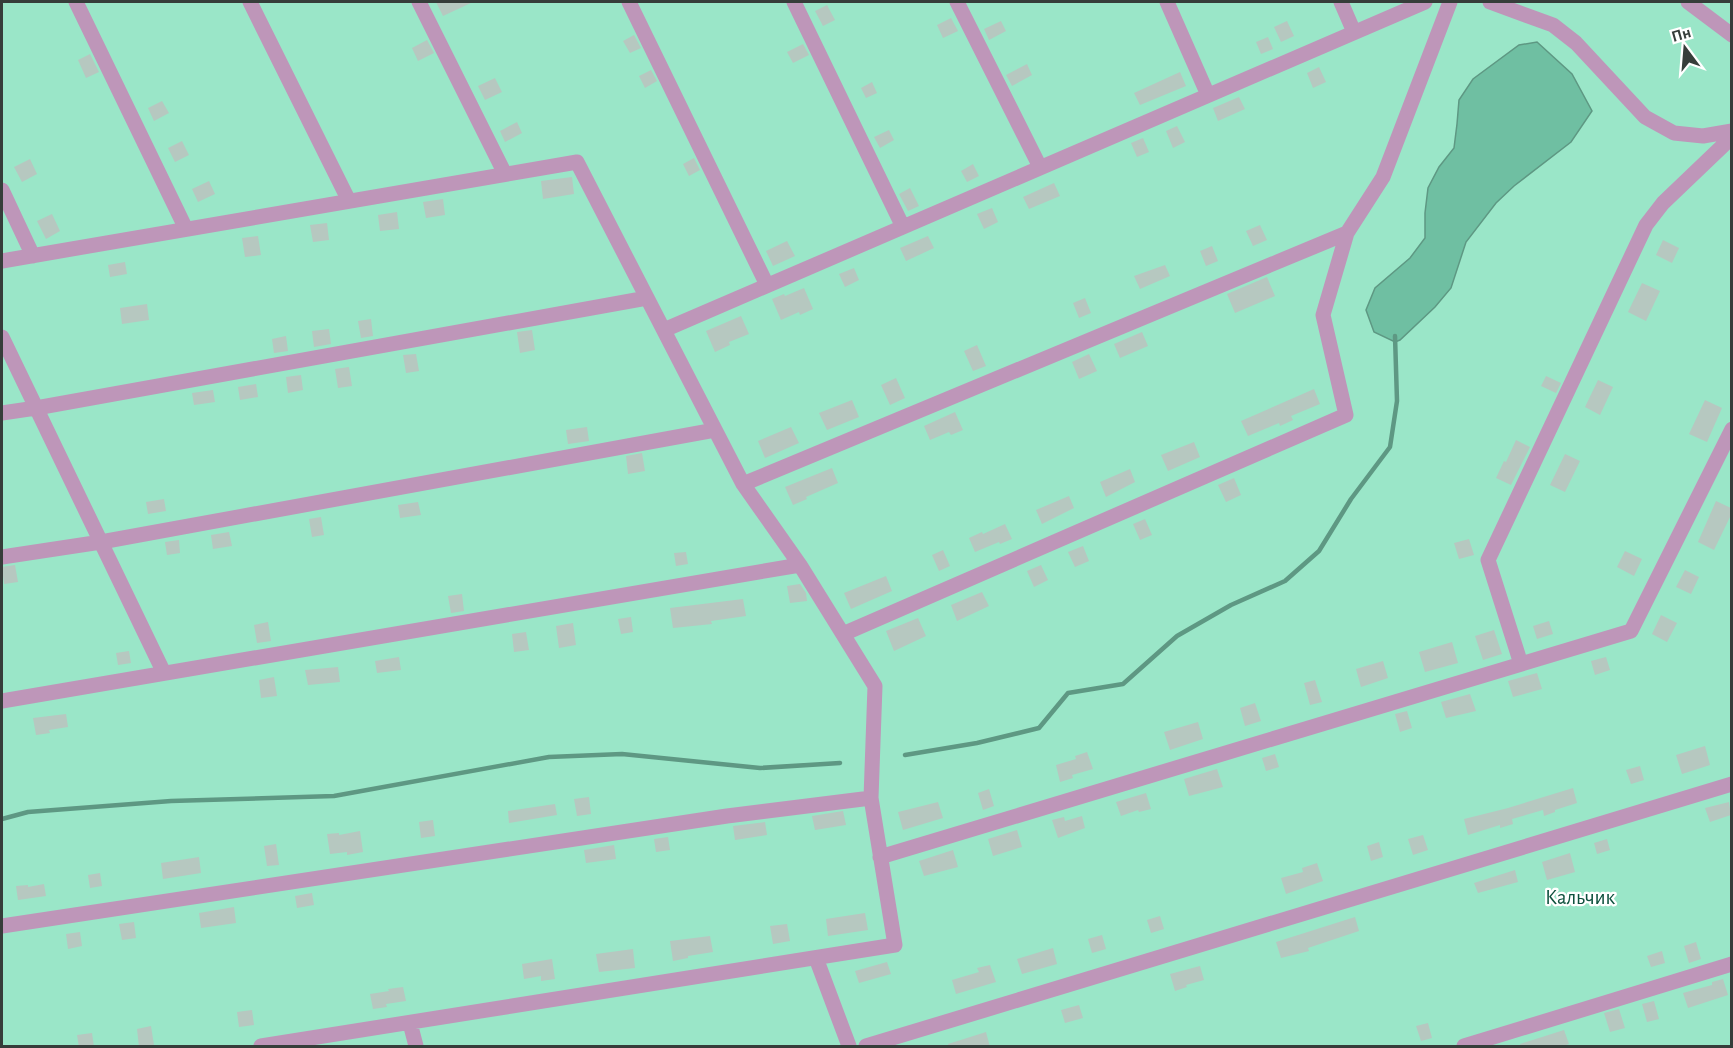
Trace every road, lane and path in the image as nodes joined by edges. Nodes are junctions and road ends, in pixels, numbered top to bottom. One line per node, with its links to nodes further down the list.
1 (76, 2): 23 (street)
2 (250, 2): 21 (street)
3 (419, 2): 19 (street)
4 (629, 2): 27 (street)
5 (794, 2): 22 (street)
6 (957, 2): 18 (street)
7 (1167, 2): 15 (street)
8 (1341, 2): 13 (street)
9 (1425, 2): 13 (street)
10 (1450, 2): 24 (street)
11 (1490, 2): 16 (street)
12 (1688, 2): 14 (street)
13 (1354, 32): 15 (street)
14 (1731, 35)
15 (1209, 95): 18 (street)
16 (1731, 131)
17 (1731, 137): 40 (street)
18 (1040, 167): 22 (street)
19 (505, 174): 21 (street); 28 (street)
20 (2, 189): 25 (street)
21 (349, 201): 23 (street)
22 (903, 227): 27 (street)
23 (186, 230): 25 (street)
24 (1347, 232): 35 (street); 39 (street)
25 (33, 256): 26 (street)
26 (2, 261)
27 (767, 285): 29 (street)
28 (647, 298): 29 (street); 31 (street)
29 (664, 330): 34 (street)
30 (2, 337): 31 (street)
31 (36, 408): 32 (street); 36 (street)
32 (2, 413)
33 (1731, 429): 40 (street)
34 (715, 430): 35 (street); 36 (street)
35 (743, 484): 38 (street)
36 (101, 542): 37 (street); 41 (street)
37 (2, 557)
38 (800, 565): 39 (street); 41 (street)
39 (843, 634): 44 (street)
40 (1521, 664): 45 (street)
41 (164, 673): 42 (street)
42 (2, 701)
43 (1731, 784): 53 (street)
44 (871, 798): 45 (street); 46 (street)
45 (880, 856): 47 (street)
46 (2, 926)
47 (816, 958): 49 (street); 52 (street)
48 (1731, 964): 54 (street)
49 (410, 1023): 50 (street); 51 (street)
50 (261, 1047)
51 (416, 1047)
52 (849, 1047)
53 (867, 1047)
54 (1464, 1047)

